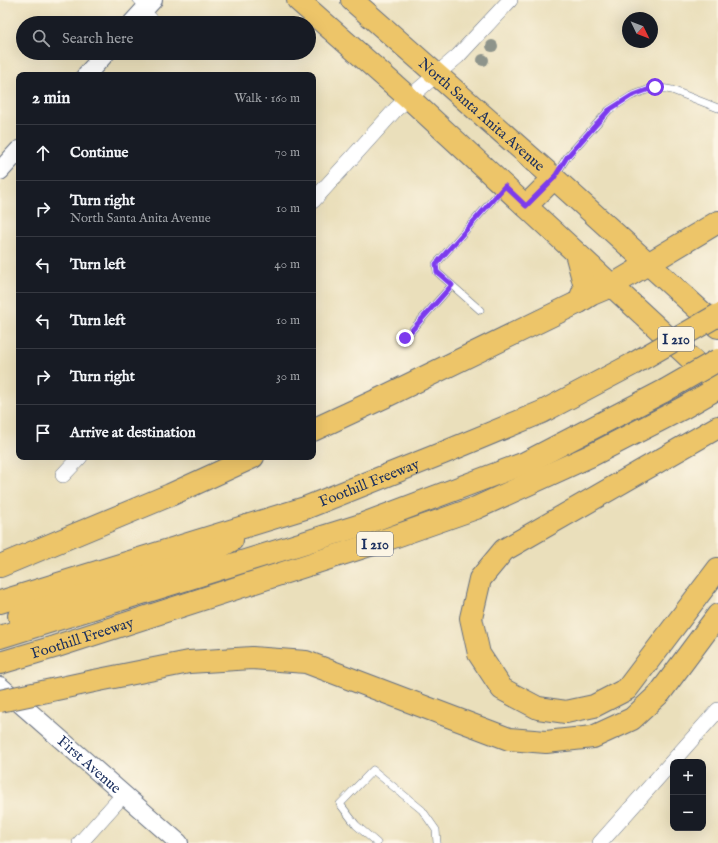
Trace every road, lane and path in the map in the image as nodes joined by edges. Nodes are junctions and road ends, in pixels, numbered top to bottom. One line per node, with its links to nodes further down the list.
1 (298, 0): 9 (main road, North Santa Anita Avenue)
2 (352, 0): 9 (main road, North Santa Anita Avenue)
3 (510, 0): 9 (street)
4 (145, 3): 5 (street); 6 (lane)
5 (137, 16)
6 (154, 16)
7 (100, 60): 8 (street)
8 (89, 72)
9 (422, 86): 13 (main road, North Santa Anita Avenue); 14 (main road, North Santa Anita Avenue); 15 (street)
10 (718, 108): 13 (lane)
11 (16, 153): 12 (street)
12 (0, 171)
13 (554, 178): 16 (main road); 19 (main road, North Santa Anita Avenue)
14 (500, 182): 16 (main road, North Santa Anita Avenue); 20 (lane)
15 (316, 198)
16 (526, 206): 18 (main road, North Santa Anita Avenue)
17 (718, 222): 19 (main road)
18 (576, 253): 21 (main road, North Santa Anita Avenue); 22 (main road)
19 (648, 263): 21 (main road); 25 (main road, North Santa Anita Avenue)
20 (452, 285): 23 (lane); 26 (lane)
21 (611, 286): 22 (main road); 28 (main road, North Santa Anita Avenue)
22 (579, 302): 30 (main road)
23 (480, 310)
24 (718, 315): 37 (main road, Foothill Freeway / I 210, bridge)
25 (718, 327)
26 (405, 338)
27 (718, 360): 37 (main road, bridge)
28 (718, 384)
29 (718, 388): 40 (main road, Foothill Freeway / I 210)
30 (316, 429)
31 (714, 430): 36 (main road)
32 (77, 460): 34 (street)
33 (246, 460): 35 (main road)
34 (64, 475)
35 (0, 566)
36 (718, 569)
37 (11, 614): 39 (main road)
38 (718, 615): 42 (main road, bridge)
39 (0, 637)
40 (0, 663)
41 (0, 686): 44 (street, First Avenue)
42 (0, 701)
43 (718, 710): 49 (street)
44 (124, 794): 45 (street); 46 (street, First Avenue)
45 (80, 843)
46 (179, 843)
47 (377, 843): 48 (lane)
48 (437, 843)
49 (600, 843)

